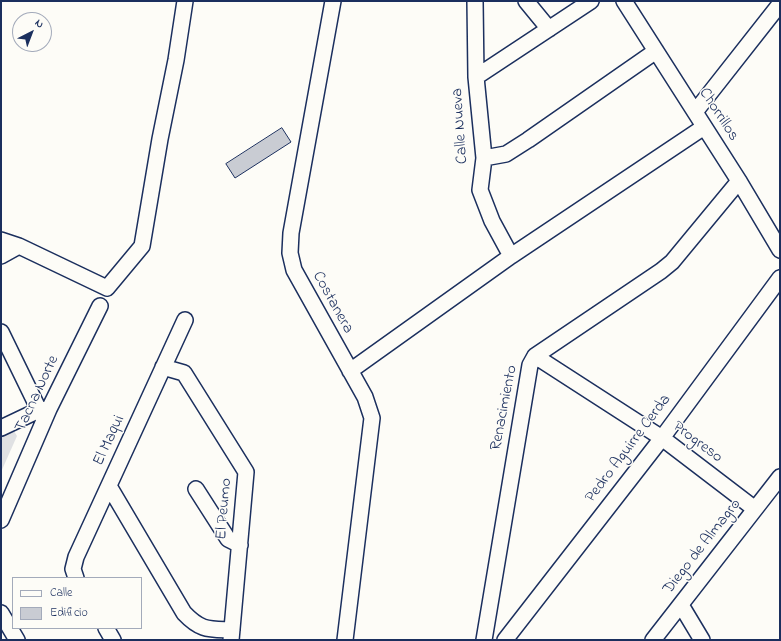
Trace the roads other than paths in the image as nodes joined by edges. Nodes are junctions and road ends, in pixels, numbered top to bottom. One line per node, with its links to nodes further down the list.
1 (184, 1): 16 (street)
2 (333, 1): 26 (street, Costanera)
3 (475, 1): 10 (street)
4 (526, 1): 8 (street)
5 (591, 1): 8 (street, Calle Nueva)
6 (624, 1): 9 (street, Chorrillos)
7 (780, 4): 11 (street)
8 (549, 29): 10 (street, Calle Nueva)
9 (656, 51): 11 (street, Chorrillos); 13 (street)
10 (476, 76): 13 (street, Calle Nueva)
11 (695, 112): 12 (street, Chorrillos)
12 (704, 127): 14 (street, Chorrillos); 19 (street)
13 (484, 158): 19 (street, Calle Nueva)
14 (739, 181): 17 (street, Chorrillos); 24 (street, Renacimiento)
15 (1, 240): 16 (street)
16 (19, 246): 18 (street)
17 (780, 248)
18 (1, 256)
19 (511, 256): 26 (street)
20 (780, 278): 29 (street, Pedro Aguirre Cerda)
21 (100, 306): 27 (street, Tacna Norte)
22 (185, 320): 25 (street, El Maqui)
23 (1, 332): 27 (street)
24 (535, 356): 29 (street, Progreso); 44 (street, Renacimiento)
25 (163, 367): 31 (street, El Maqui); 35 (street, El Peumo)
26 (350, 371): 43 (street, Costanera)
27 (44, 409): 28 (street); 34 (street, Tacna Norte)
28 (1, 428)
29 (662, 438): 33 (street, Progreso); 45 (street, Pedro Aguirre Cerda)
30 (780, 477): 33 (street, Diego de Almagro)
31 (109, 486): 36 (street, El Maqui); 41 (street)
32 (196, 489): 35 (street)
33 (755, 509): 37 (street, Diego de Almagro)
34 (1, 520)
35 (240, 545): 41 (street, El Peumo)
36 (76, 577)
37 (681, 605): 46 (street, Diego de Almagro); 47 (street)
38 (1, 613): 40 (street)
39 (107, 629): 42 (street)
40 (10, 633)
41 (232, 635)
42 (113, 640)
43 (345, 640)
44 (484, 640)
45 (505, 640)
46 (653, 640)
47 (702, 640)

